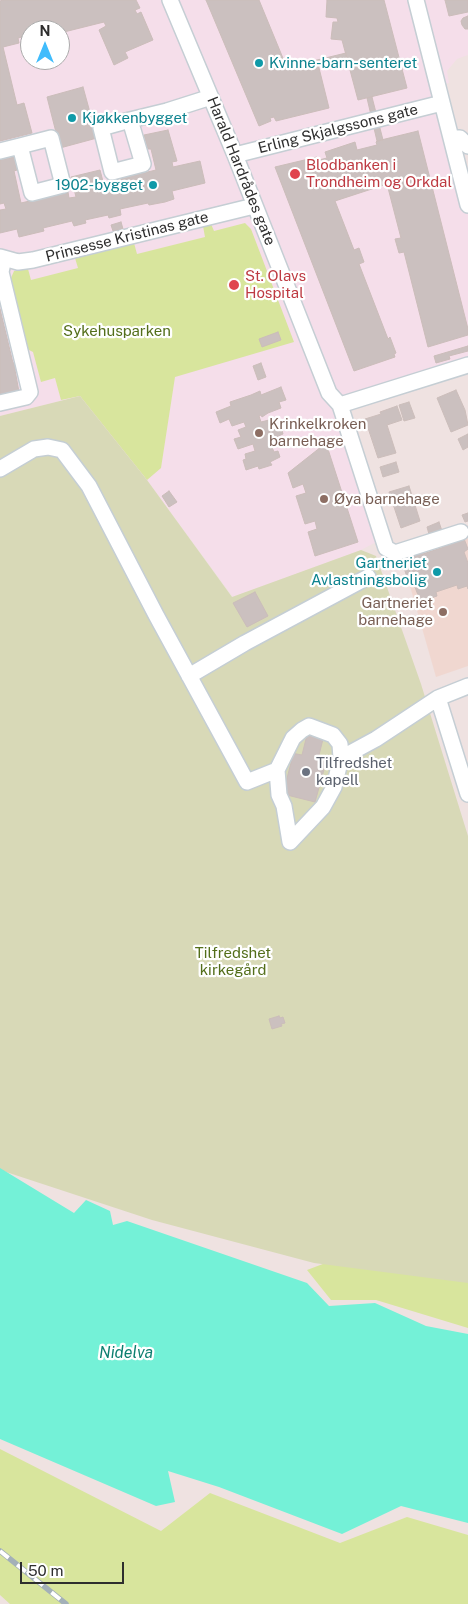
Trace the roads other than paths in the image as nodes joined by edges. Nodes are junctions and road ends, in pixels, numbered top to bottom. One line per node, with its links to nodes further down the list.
1 (170, 0): 3 (street, Harald Hardrådes gate)
2 (416, 0): 4 (street)
3 (211, 97): 5 (street); 10 (street, Harald Hardrådes gate)
4 (442, 103): 6 (street); 10 (street, Erling Skjalgssons gate)
5 (130, 120)
6 (451, 138): 8 (street); 11 (street)
7 (20, 146): 9 (street)
8 (468, 146)
9 (0, 151)
10 (235, 155): 12 (street, Harald Hardrådes gate)
11 (468, 205)
12 (254, 206): 13 (street, Prinsesse Kristinas gate); 16 (street, Harald Hardrådes gate)
13 (2, 258): 15 (street)
14 (468, 367): 16 (street)
15 (0, 403)
16 (340, 405): 18 (street, Harald Hardrådes gate)
17 (0, 469): 20 (street)
18 (461, 532)
19 (368, 577): 20 (street)
20 (189, 676): 24 (street)
21 (468, 686): 22 (street)
22 (438, 698): 23 (street); 25 (street)
23 (341, 758): 24 (street); 24 (street)
24 (277, 770)
25 (468, 794)

